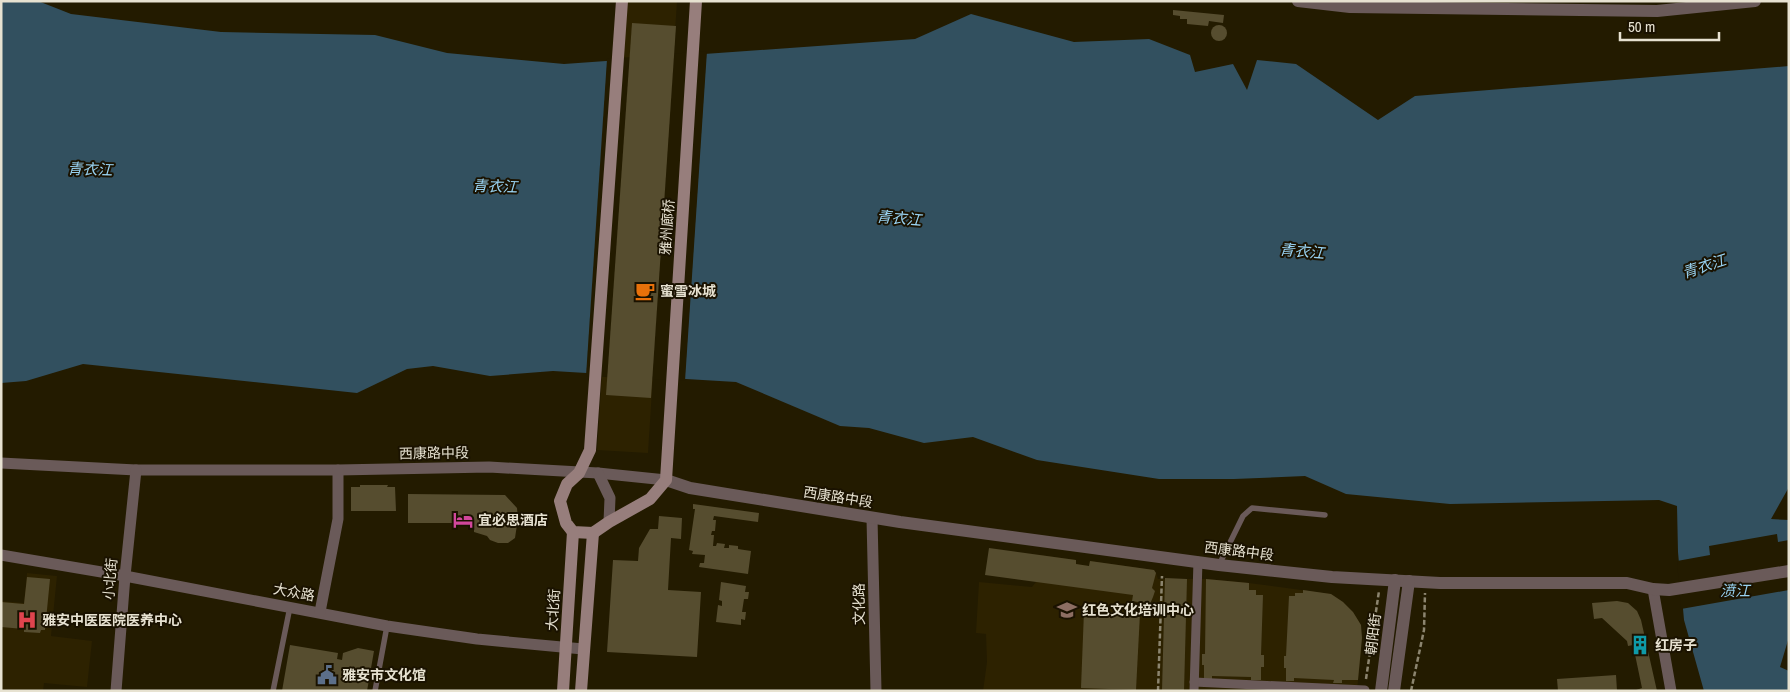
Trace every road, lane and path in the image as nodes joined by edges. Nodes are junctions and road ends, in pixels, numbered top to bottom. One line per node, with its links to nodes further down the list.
1 (622, 1): 10 (main road)
2 (696, 1): 12 (main road, 雅州廊桥)
3 (1298, 1): 5 (street)
4 (1755, 1): 6 (street)
5 (1350, 4): 6 (street)
6 (1544, 5)
7 (1, 463): 8 (street, 西康路中段)
8 (136, 470): 9 (street, 西康路中段); 22 (street, 小北街)
9 (338, 470): 10 (street, 西康路中段); 30 (street)
10 (579, 473): 11 (street, 西康路中段); 16 (main road)
11 (598, 473): 12 (street, 西康路中段); 15 (street)
12 (666, 480): 14 (street, 西康路中段); 15 (main road)
13 (1325, 515): 20 (lane)
14 (872, 518): 19 (street, 西康路中段); 42 (street, 文化路)
15 (609, 522): 17 (main road)
16 (573, 532): 17 (main road); 32 (main road, 大北街)
17 (594, 533): 33 (main road)
18 (1, 555): 22 (street, 大众路)
19 (1198, 561): 20 (street, 西康路中段); 34 (street)
20 (1219, 565): 24 (street, 西康路中段)
21 (1789, 571): 27 (street, 西康路中段)
22 (125, 576): 29 (street, 大众路); 37 (street, 小北街)
23 (1162, 576): 43 (path)
24 (1395, 580): 25 (street, 西康路中段); 44 (street, 朝阳街)
25 (1409, 581): 27 (street, 西康路中段); 45 (street, 朝阳街)
26 (1380, 587): 36 (path)
27 (1653, 589): 47 (street)
28 (1425, 592): 46 (path)
29 (290, 607): 30 (street, 大众路); 38 (lane)
30 (320, 612): 31 (street, 大众路)
31 (387, 626): 32 (street, 大众路); 39 (lane)
32 (565, 648): 33 (street, 大众路); 40 (main road, 大北街)
33 (583, 649): 41 (main road)
34 (1194, 687): 35 (street)
35 (1275, 688): 36 (street)
36 (1365, 690)
37 (116, 691)
38 (273, 691)
39 (375, 691)
40 (563, 691)
41 (581, 691)
42 (876, 691)
43 (1158, 691)
44 (1381, 691)
45 (1394, 691)
46 (1412, 691)
47 (1671, 691)

